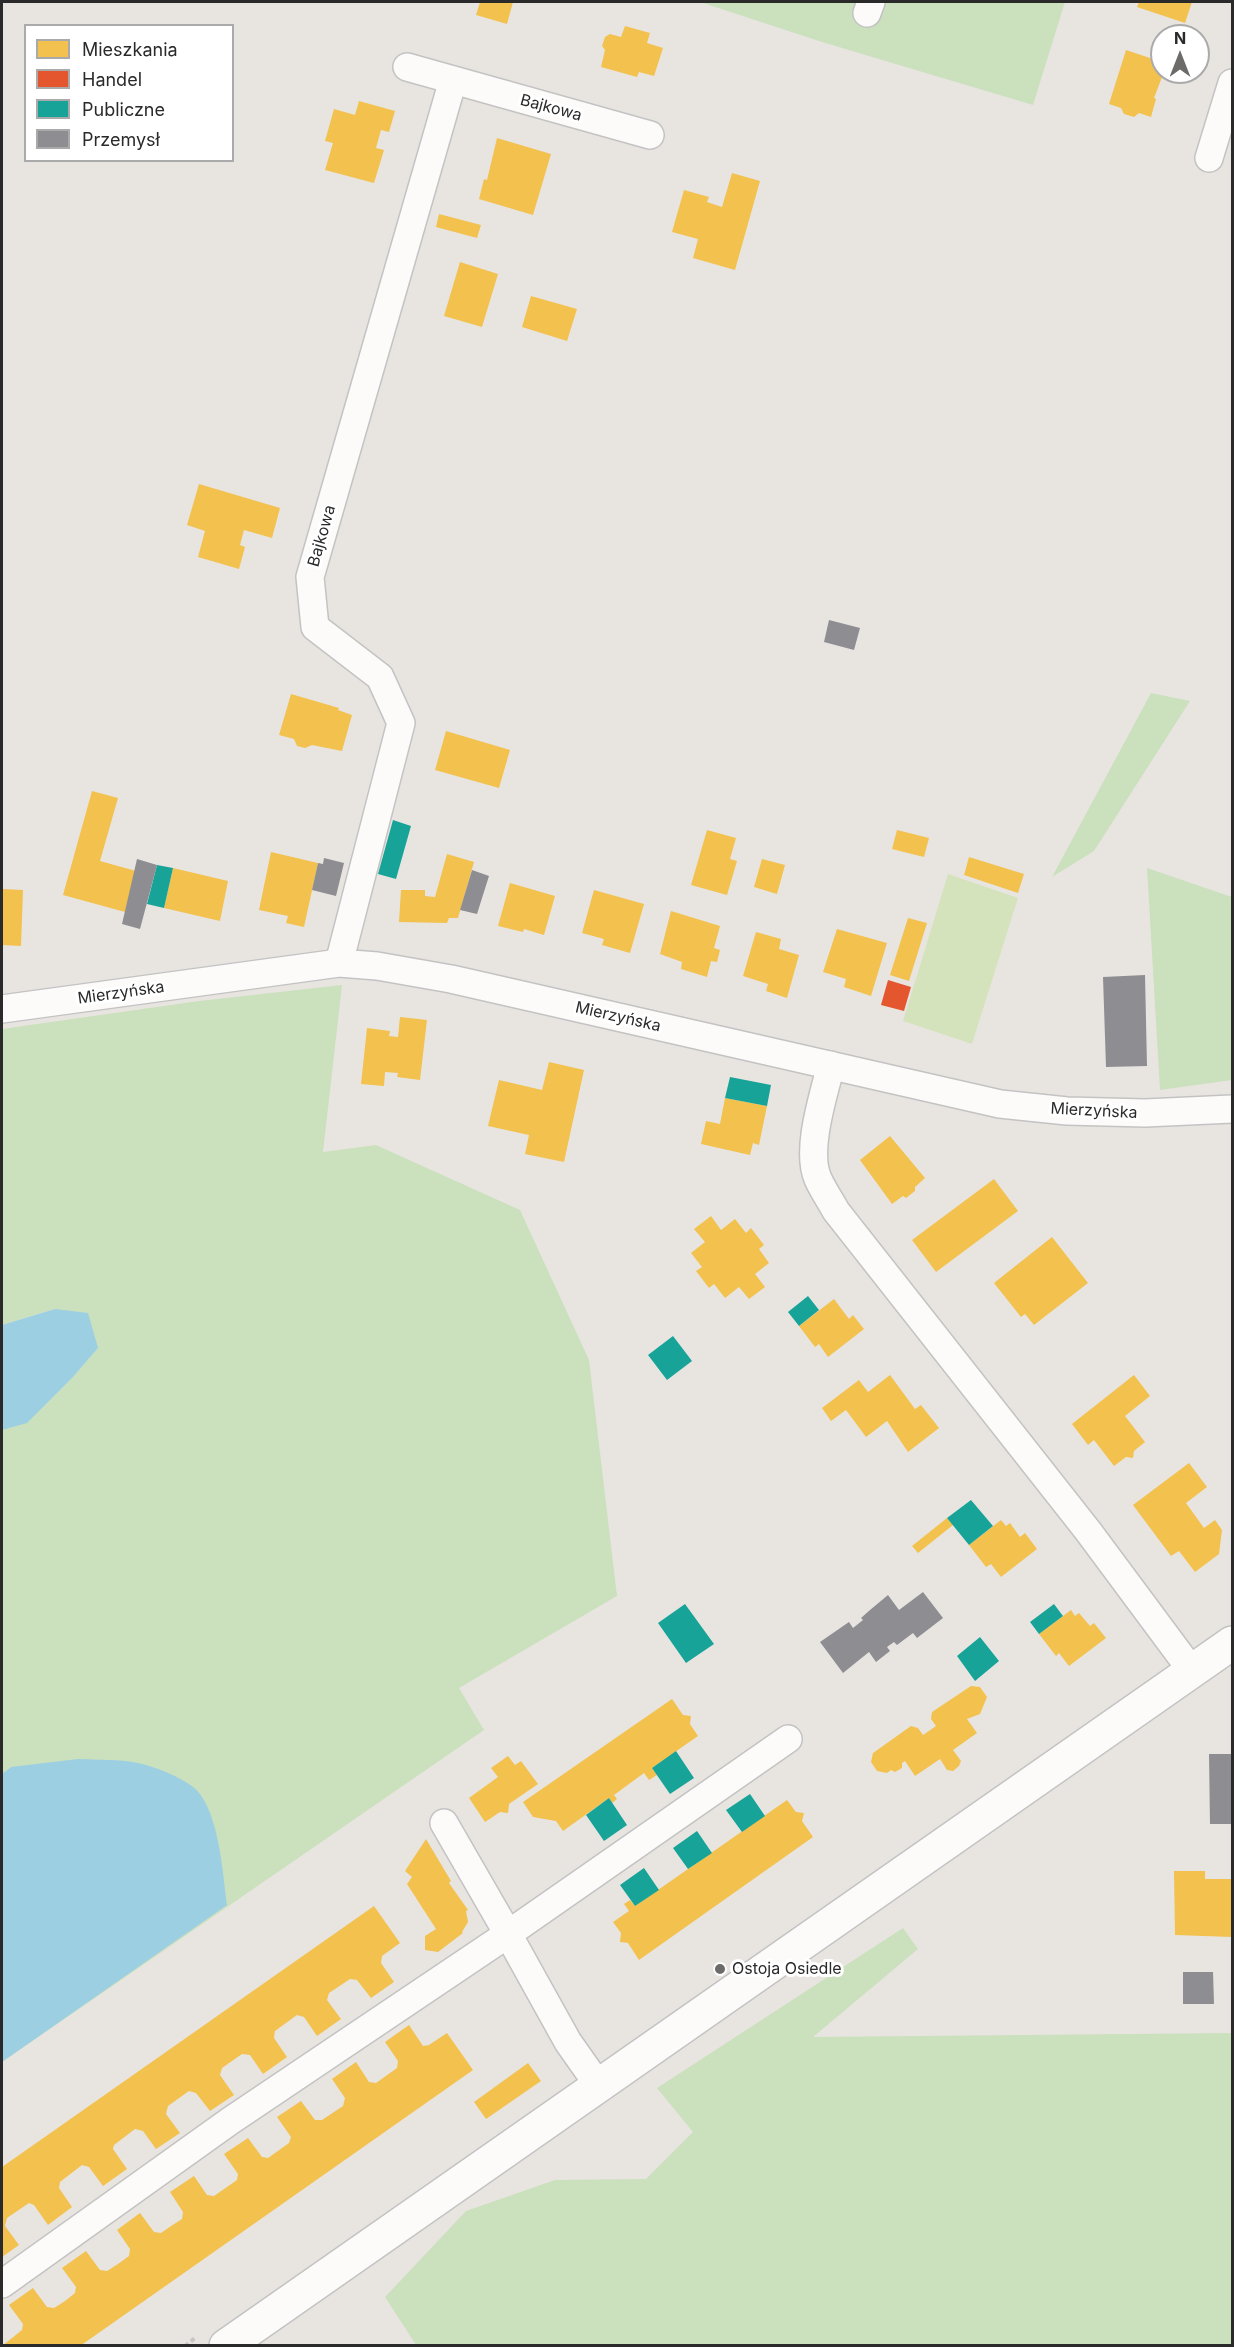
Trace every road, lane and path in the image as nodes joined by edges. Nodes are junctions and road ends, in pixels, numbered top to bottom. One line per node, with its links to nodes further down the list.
1 (407, 68): 2 (street, Bajkowa)
2 (453, 81): 4 (street, Bajkowa); 6 (street, Bajkowa)
3 (1233, 83): 5 (street)
4 (650, 135)
5 (1209, 158)
6 (339, 963): 7 (street, Mierzyńska); 8 (street, Mierzyńska)
7 (2, 1009)
8 (831, 1065): 9 (street, Mierzyńska); 10 (street)
9 (1233, 1109)
10 (1212, 1658): 14 (street)
11 (788, 1739): 13 (street)
12 (444, 1822): 13 (street)
13 (508, 1934): 14 (street); 15 (street)
14 (599, 2086): 16 (street)
15 (2, 2284)
16 (226, 2346)

